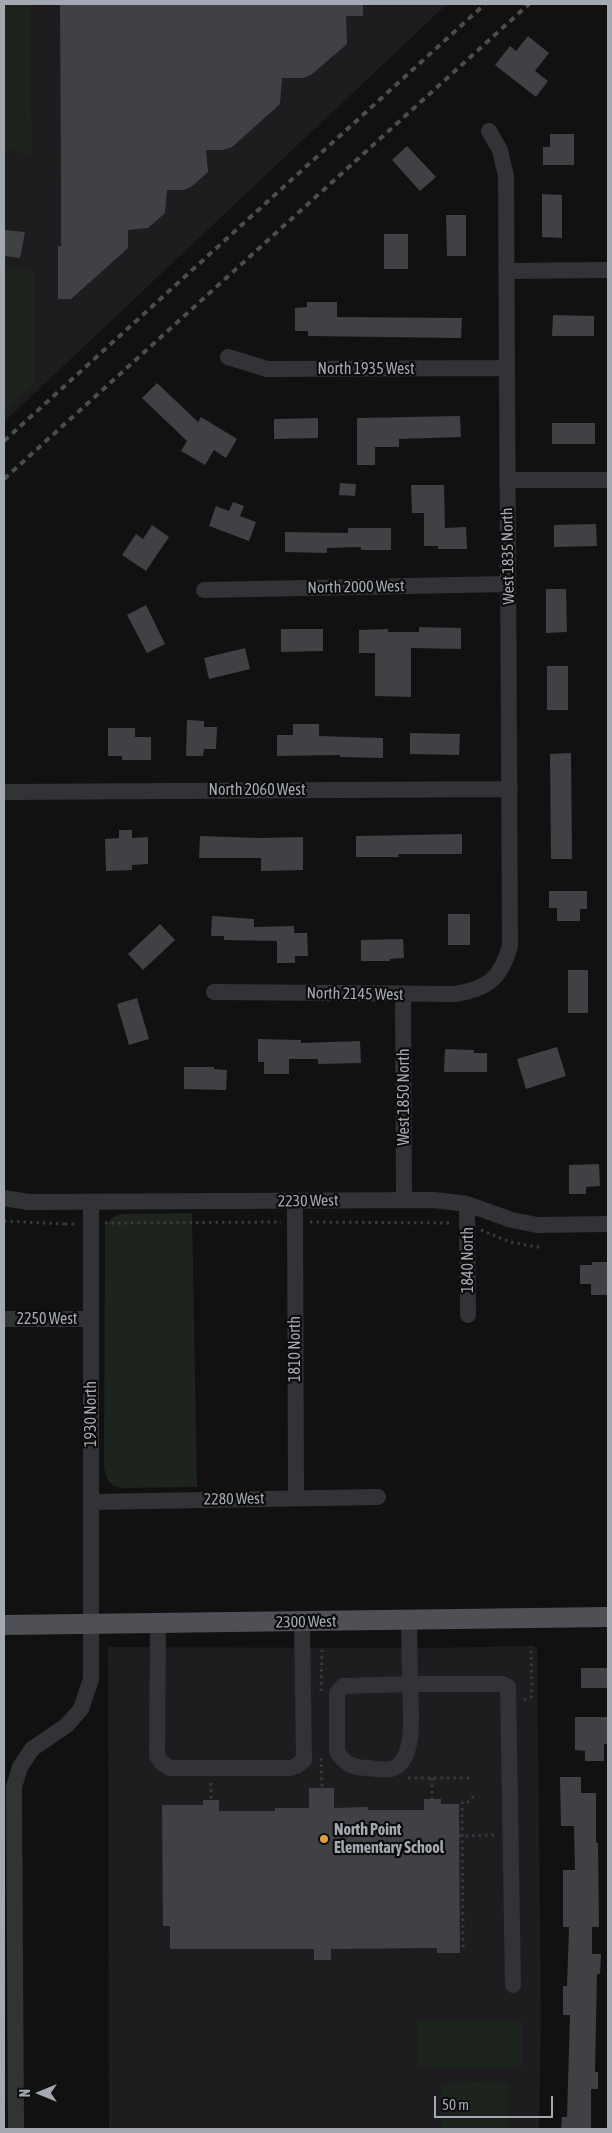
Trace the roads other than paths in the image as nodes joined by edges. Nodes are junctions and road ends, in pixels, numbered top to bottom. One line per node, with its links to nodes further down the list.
1 (488, 131): 3 (street, West 1835 North)
2 (608, 270): 3 (street)
3 (506, 271): 5 (street, West 1835 North)
4 (228, 357): 5 (street, North 1935 West)
5 (507, 368): 6 (street, West 1835 North)
6 (507, 480): 7 (street); 8 (street, West 1835 North)
7 (608, 480)
8 (508, 584): 9 (street, North 2000 West); 10 (street, West 1835 North)
9 (204, 590)
10 (510, 789): 11 (street, North 2060 West); 12 (street, West 1835 North)
11 (4, 792)
12 (495, 980): 14 (street, North 2145 West)
13 (214, 992): 14 (street, North 2145 West)
14 (403, 995): 16 (street, West 1850 North)
15 (4, 1198): 18 (street, 2230 West)
16 (404, 1200): 17 (street, 2230 West); 19 (street, 2230 West)
17 (295, 1201): 18 (street, 2230 West); 25 (street, 1810 North)
18 (91, 1202): 23 (street, 1930 North)
19 (467, 1204): 20 (street, 2230 West); 21 (street, 1840 North)
20 (608, 1224)
21 (468, 1315)
22 (4, 1319): 23 (street, 2250 West)
23 (91, 1319): 26 (street, 1930 North)
24 (378, 1497): 25 (street, 2280 West)
25 (296, 1498): 26 (street, 2280 West)
26 (91, 1502): 32 (street, 1930 North)
27 (608, 1617): 28 (main road, 2300 West)
28 (409, 1621): 29 (main road, 2300 West); 33 (street)
29 (302, 1622): 30 (main road, 2300 West); 30 (street)
30 (158, 1624): 32 (main road, 2300 West)
31 (4, 1625): 32 (main road, 2300 West)
32 (90, 1625): 34 (street, 1930 North)
33 (410, 1684): 33 (street); 35 (street)
34 (9, 1786): 36 (street, 1930 North)
35 (513, 1985)
36 (16, 2129)

